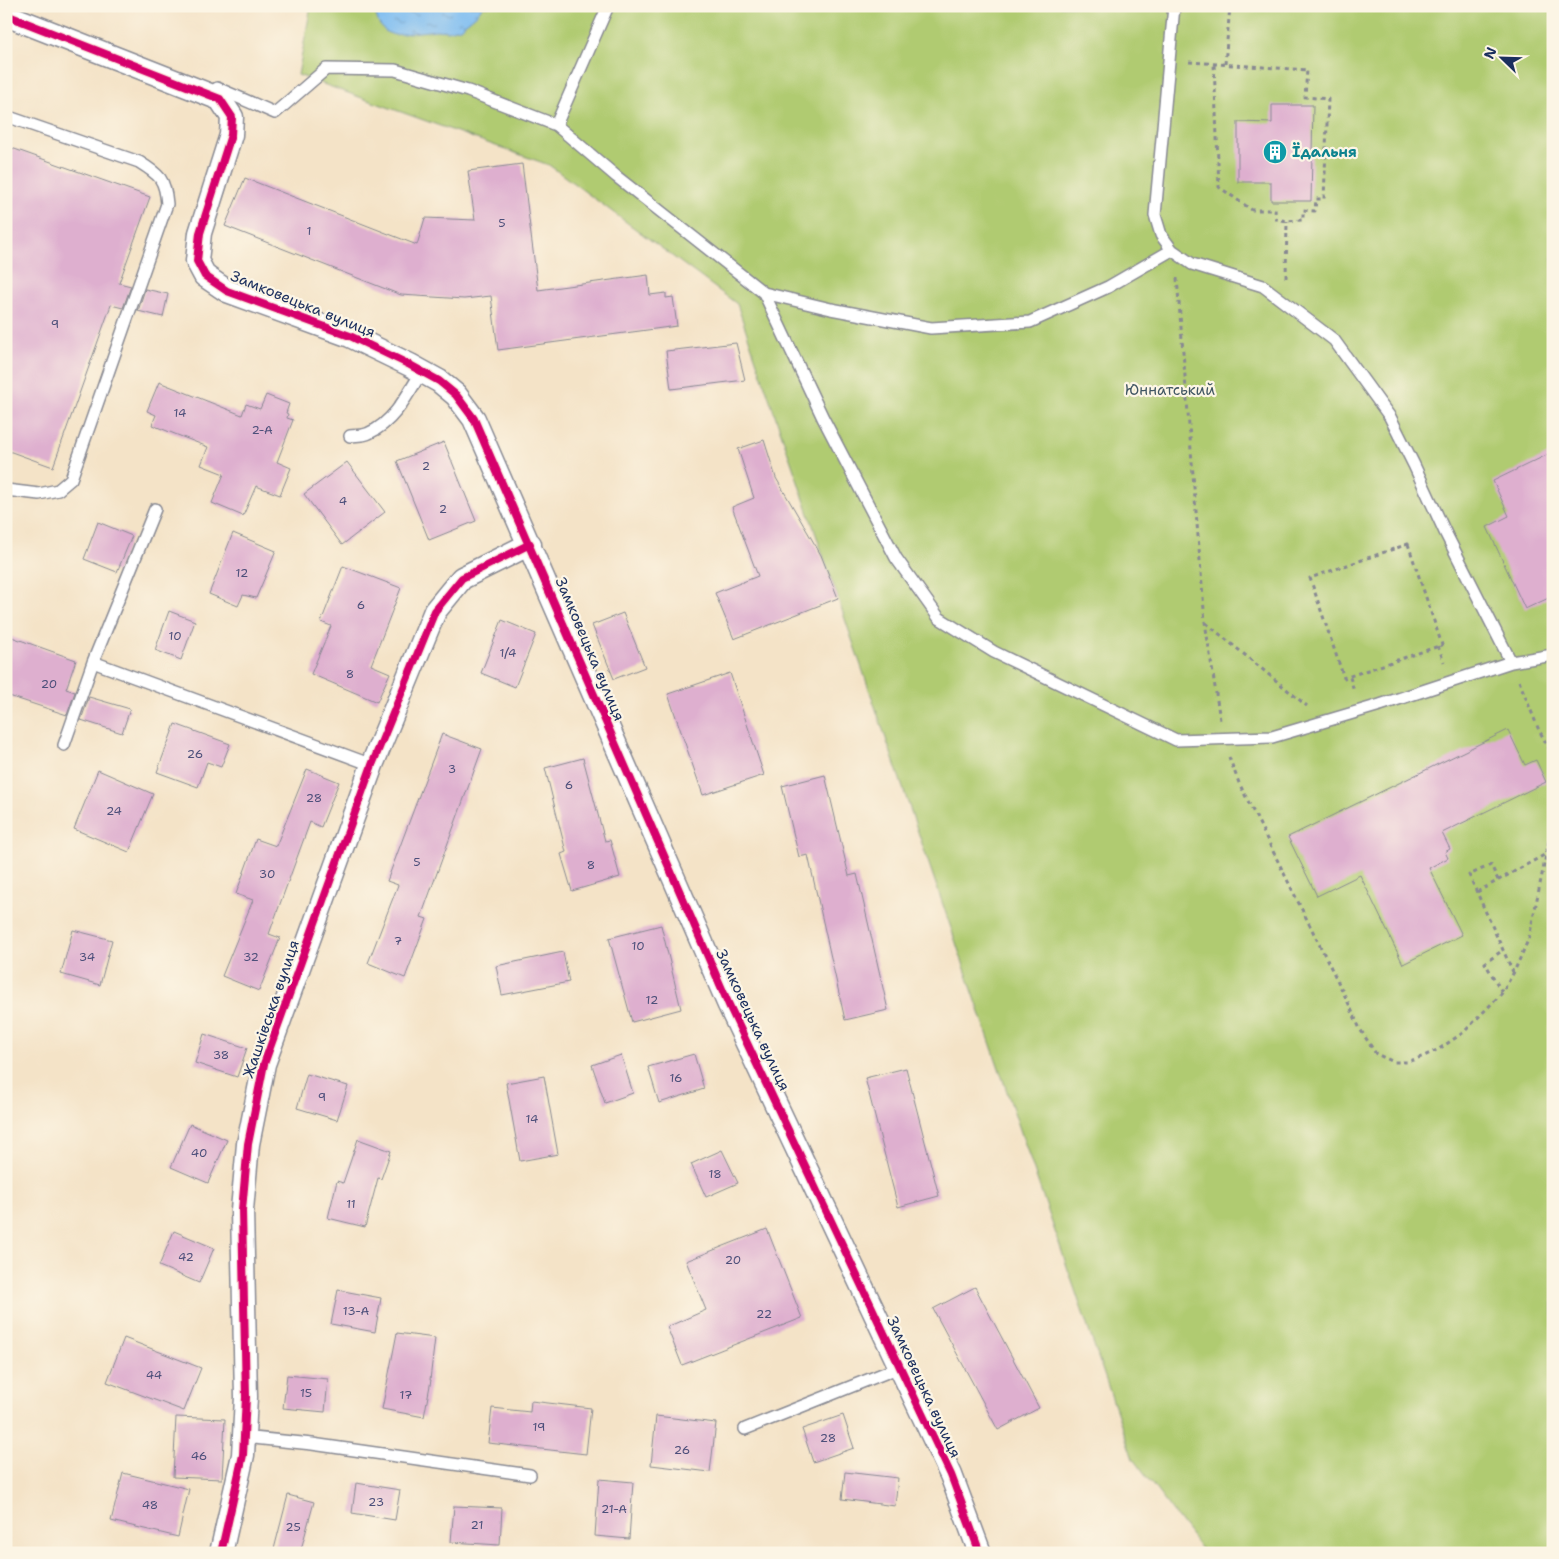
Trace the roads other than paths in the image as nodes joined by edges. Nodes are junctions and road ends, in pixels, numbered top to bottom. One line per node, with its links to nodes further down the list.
1 (608, 6): 6 (lane)
2 (1174, 6): 7 (lane)
3 (6, 15): 4 (street, Замковецька вулиця)
4 (135, 64): 6 (lane); 9 (street, Замковецька вулиця)
5 (6, 116): 11 (lane)
6 (556, 125): 8 (lane)
7 (1172, 250): 8 (lane); 16 (lane)
8 (764, 293): 16 (lane)
9 (422, 372): 10 (lane); 13 (street, Замковецька вулиця)
10 (350, 436)
11 (6, 490)
12 (155, 509): 15 (lane)
13 (530, 544): 18 (street, Жашківська вулиця); 19 (street, Замковецька вулиця)
14 (1553, 655): 16 (lane)
15 (93, 662): 17 (lane); 18 (lane)
16 (1511, 662)
17 (64, 745)
18 (372, 765): 21 (street, Жашківська вулиця)
19 (900, 1368): 20 (lane); 24 (street, Замковецька вулиця)
20 (745, 1429)
21 (244, 1437): 22 (lane); 23 (street, Жашківська вулиця)
22 (530, 1474)
23 (222, 1553)
24 (980, 1553)

